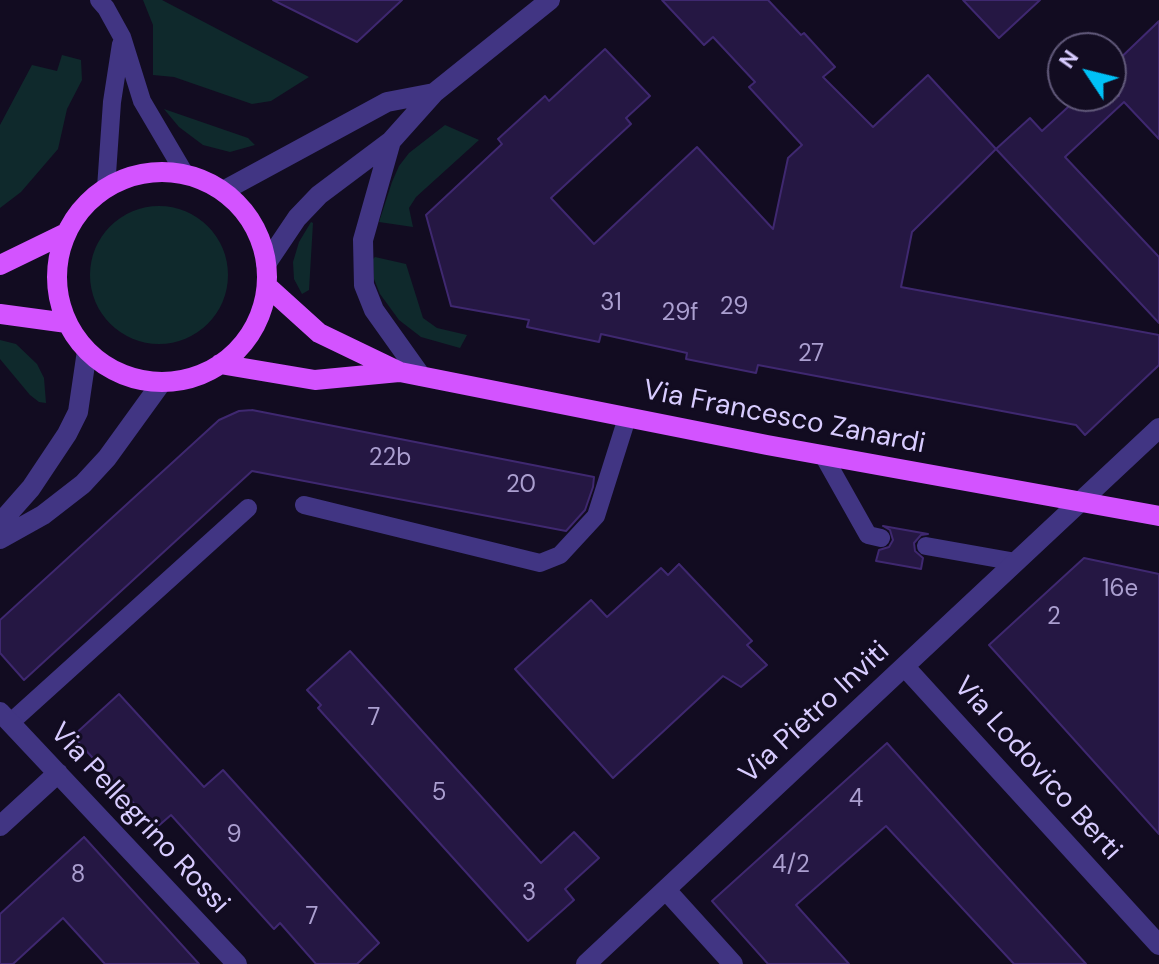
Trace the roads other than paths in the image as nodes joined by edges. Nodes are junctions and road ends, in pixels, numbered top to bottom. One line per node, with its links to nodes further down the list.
1 (99, 0): 3 (lane)
2 (550, 0): 4 (street)
3 (122, 37): 6 (lane); 7 (lane)
4 (434, 93): 5 (street); 8 (street)
5 (391, 141): 10 (street); 18 (street)
6 (185, 174): 7 (main road); 8 (main road)
7 (106, 188): 9 (main road)
8 (223, 191): 10 (main road)
9 (66, 233): 11 (main road); 14 (main road)
10 (266, 264): 12 (main road)
11 (0, 265)
12 (267, 286): 16 (main road); 17 (main road, Via Francesco Zanardi)
13 (0, 314): 14 (main road)
14 (67, 323): 15 (main road)
15 (87, 351): 19 (main road); 27 (street)
16 (220, 364): 17 (main road, Via Francesco Zanardi); 19 (main road)
17 (400, 372): 18 (main road, Via Francesco Zanardi)
18 (421, 376): 20 (main road, Via Francesco Zanardi)
19 (162, 382): 29 (street)
20 (627, 418): 22 (main road, Via Francesco Zanardi); 24 (lane)
21 (1159, 428): 23 (street, Via Pietro Inviti)
22 (823, 455): 23 (main road, Via Francesco Zanardi); 28 (lane)
23 (1081, 501): 26 (main road, Via Francesco Zanardi); 31 (street, Via Pietro Inviti)
24 (304, 505)
25 (248, 508): 33 (lane)
26 (1159, 516)
27 (0, 523)
28 (881, 538)
29 (0, 539)
30 (926, 546): 31 (lane)
31 (1016, 562): 32 (street, Via Pietro Inviti)
32 (905, 667): 36 (street, Via Pietro Inviti); 37 (street, Via Lodovico Berti)
33 (5, 717): 34 (street, Via Pellegrino Rossi)
34 (58, 773): 35 (street); 38 (street, Via Pellegrino Rossi)
35 (0, 826)
36 (666, 890): 39 (street, Via Pietro Inviti); 40 (street)
37 (1159, 945)
38 (237, 964)
39 (586, 964)
40 (733, 964)

